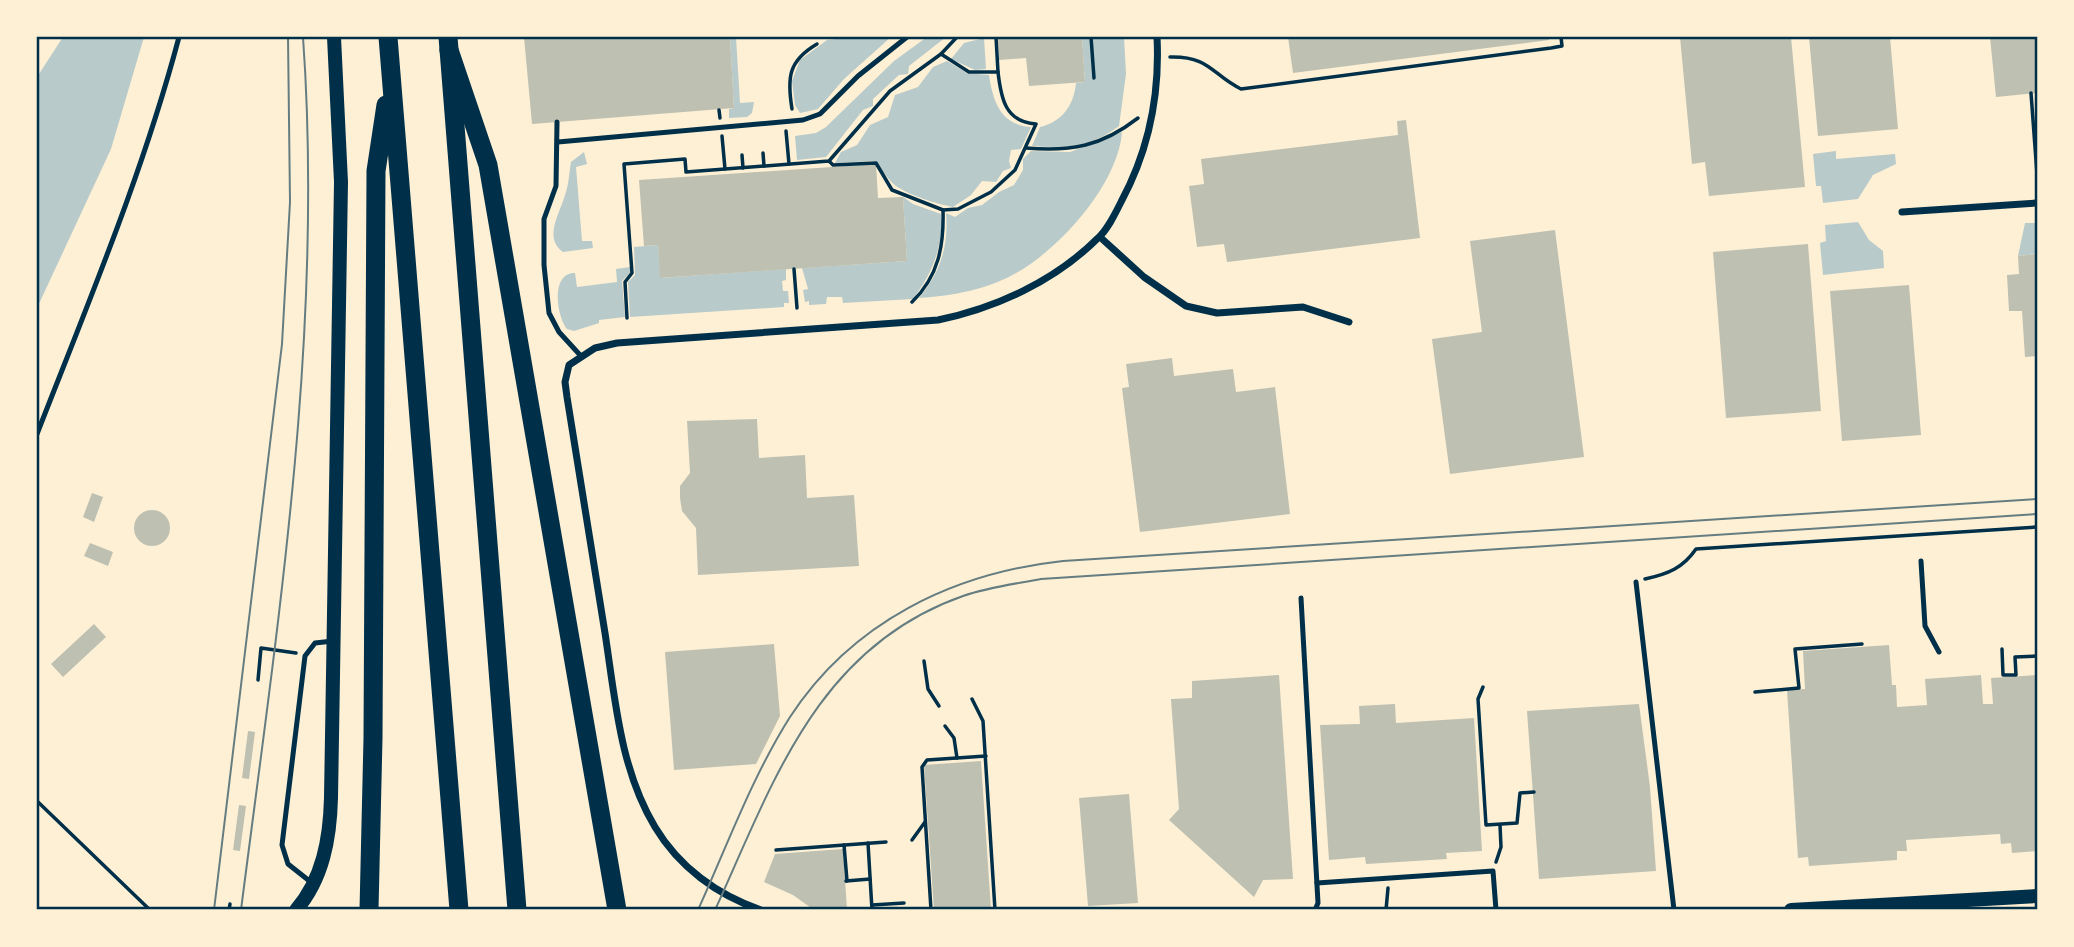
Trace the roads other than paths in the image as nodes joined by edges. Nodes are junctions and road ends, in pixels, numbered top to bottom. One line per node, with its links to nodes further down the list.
1 (179, 37): 15 (lane)
2 (334, 37): 19 (main road)
3 (388, 37): 7 (highway)
4 (908, 37): 9 (lane)
5 (1157, 37): 12 (street)
6 (449, 43): 27 (highway); 28 (highway)
7 (391, 73): 25 (highway); 26 (highway)
8 (557, 122): 9 (lane)
9 (558, 142): 14 (lane)
10 (2037, 203): 11 (street)
11 (1902, 212)
12 (1100, 237): 13 (street); 14 (street)
13 (1349, 321)
14 (580, 355): 29 (street)
15 (37, 434)
16 (1920, 561): 20 (lane)
17 (1636, 582): 32 (lane)
18 (1300, 598): 21 (lane)
19 (333, 641): 22 (main road); 22 (lane)
20 (1939, 652)
21 (1317, 883): 30 (lane); 31 (lane)
22 (313, 884): 24 (main road)
23 (2037, 896): 33 (main road)
24 (296, 910)
25 (369, 910)
26 (459, 910)
27 (517, 910)
28 (617, 910)
29 (761, 910)
30 (1315, 910)
31 (1496, 910)
32 (1674, 910)
33 (1791, 910)

